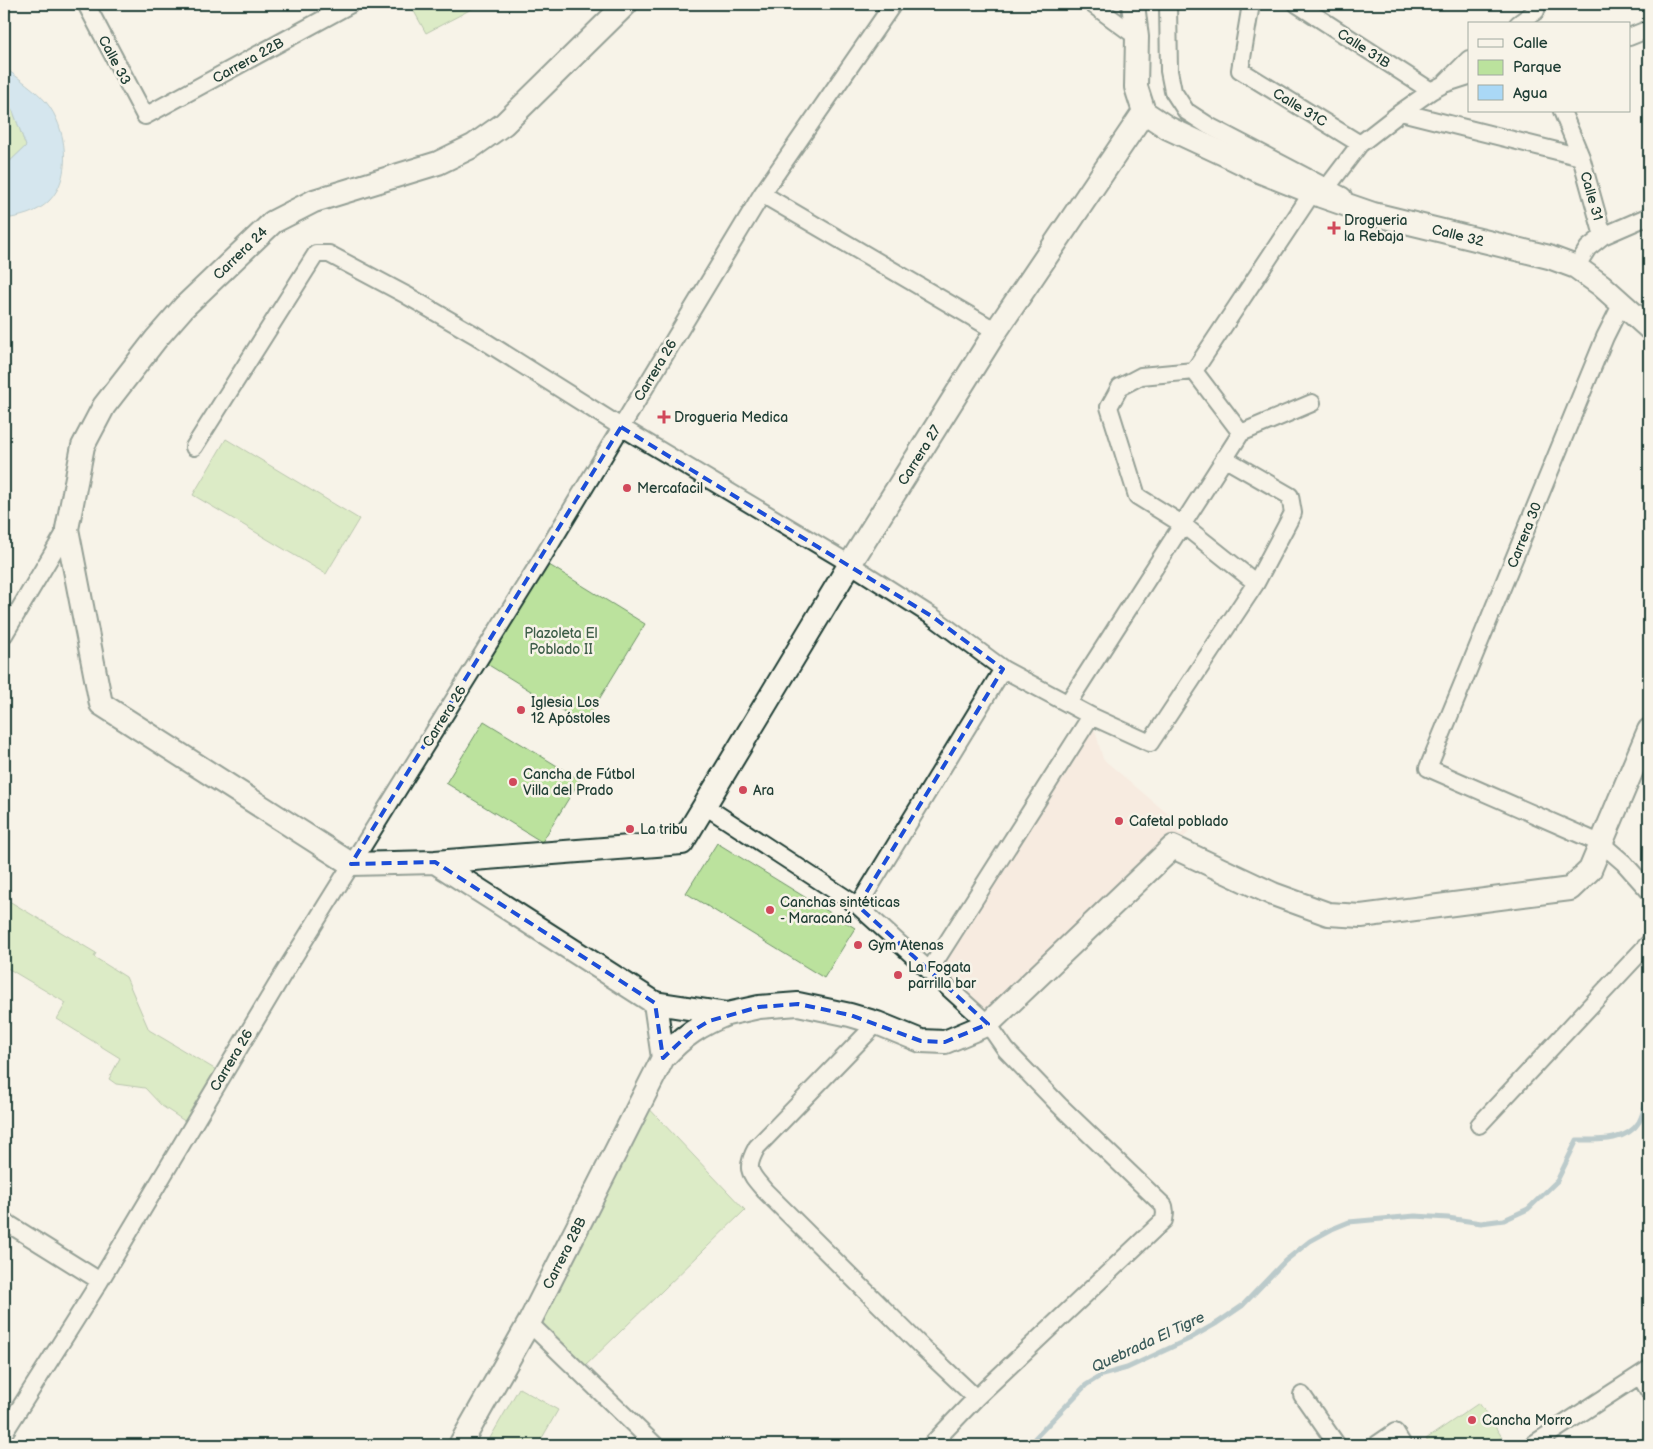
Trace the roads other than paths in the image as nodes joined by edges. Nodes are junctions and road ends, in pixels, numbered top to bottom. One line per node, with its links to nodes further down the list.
1 (86, 4): 21 (street, Calle 33)
2 (351, 4): 21 (street, Carrera 22B)
3 (626, 4): 39 (main road, Carrera 24)
4 (893, 4): 25 (street, Carrera 26)
5 (1092, 4): 13 (street)
6 (1133, 4): 13 (main road)
7 (1168, 4): 24 (street)
8 (1251, 4): 22 (street, Calle 31C)
9 (1297, 4): 17 (street, Calle 31B)
10 (1536, 11): 11 (street)
11 (1521, 22)
12 (1649, 29): 14 (street)
13 (1137, 37): 18 (main road)
14 (1630, 37)
15 (1468, 59): 17 (street)
16 (1468, 76): 17 (street)
17 (1438, 88): 19 (street)
18 (1144, 112): 24 (main road, Calle 32); 31 (main road, Carrera 27)
19 (1401, 112): 22 (street); 23 (street)
20 (1562, 112): 23 (street, Calle 31)
21 (145, 116)
22 (1360, 144): 24 (street)
23 (1581, 157): 27 (street, Calle 31)
24 (1320, 192): 28 (main road, Calle 32); 32 (street)
25 (762, 194): 31 (street); 34 (street, Carrera 26)
26 (1649, 216): 27 (street)
27 (1603, 236): 28 (street)
28 (1576, 267): 29 (main road, Calle 32)
29 (1622, 304): 30 (main road, Calle 32); 48 (street, Carrera 30)
30 (1649, 328)
31 (996, 331): 40 (main road, Carrera 27)
32 (1194, 372): 35 (street); 38 (street)
33 (1312, 403): 35 (street)
34 (621, 426): 36 (street); 40 (street); 50 (street, Carrera 26)
35 (1241, 433): 37 (street)
36 (194, 447)
37 (1224, 458): 38 (street); 41 (street)
38 (1182, 524): 41 (street); 44 (street)
39 (67, 529): 42 (street); 50 (main road, Carrera 24)
40 (850, 564): 43 (street); 47 (main road, Carrera 27)
41 (1256, 583): 45 (street)
42 (4, 635)
43 (1003, 669): 44 (street); 52 (street)
44 (1068, 703): 45 (street)
45 (1091, 716): 54 (street)
46 (1649, 730): 48 (main road)
47 (705, 806): 49 (main road, Carrera 27); 52 (street)
48 (1602, 844): 51 (street); 58 (main road)
49 (435, 862): 50 (main road); 55 (main road)
50 (351, 864): 62 (street, Carrera 26)
51 (1649, 891)
52 (858, 906): 54 (street)
53 (1649, 944): 60 (street)
54 (929, 971): 58 (street)
55 (655, 1003): 56 (main road); 59 (main road)
56 (727, 1014): 57 (main road); 59 (main road, Carrera 28B)
57 (877, 1024): 58 (main road); 67 (street)
58 (988, 1024): 67 (street)
59 (663, 1058): 63 (main road, Carrera 28B)
60 (1479, 1125)
61 (4, 1221): 62 (street)
62 (100, 1281): 68 (street, Carrera 26)
63 (528, 1323): 69 (main road, Carrera 28B); 70 (street)
64 (1644, 1373): 65 (street); 75 (street)
65 (1649, 1391)
66 (1302, 1395): 72 (street)
67 (976, 1398): 71 (street)
68 (4, 1433)
69 (460, 1445)
70 (655, 1445)
71 (931, 1445)
72 (1336, 1445)
73 (1376, 1445): 74 (street)
74 (1403, 1445)
75 (1532, 1445)

